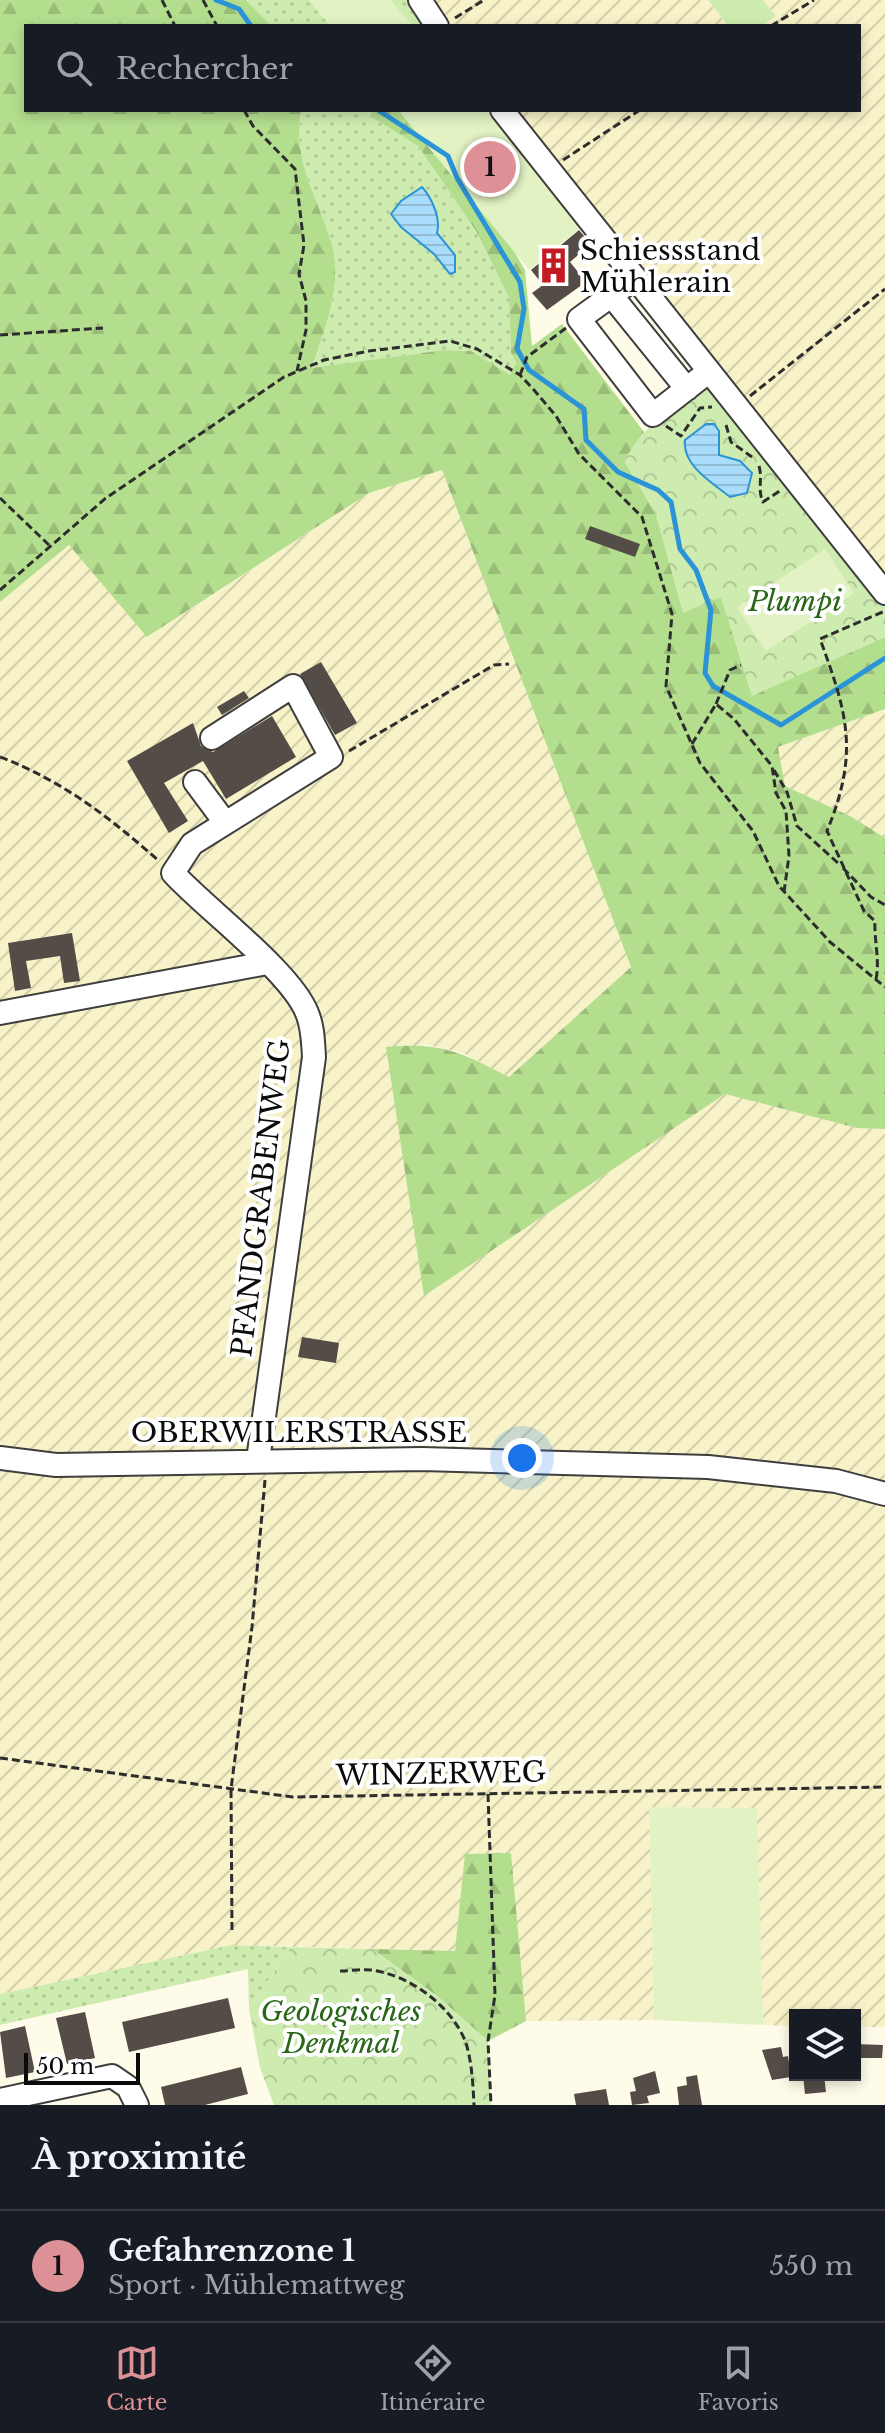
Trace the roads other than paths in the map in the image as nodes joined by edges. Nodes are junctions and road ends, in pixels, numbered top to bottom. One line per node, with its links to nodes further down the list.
1 (420, 0): 2 (street)
2 (444, 23)
3 (504, 112): 4 (street)
4 (634, 279): 5 (street); 6 (street)
5 (611, 295): 7 (street); 7 (street)
6 (708, 372): 7 (street); 8 (street)
7 (687, 389)
8 (885, 593)
9 (212, 738): 11 (street)
10 (195, 782): 11 (street)
11 (224, 821): 12 (street, PFANDGRABENWEG)
12 (267, 963): 13 (street); 15 (street, PFANDGRABENWEG)
13 (0, 1013)
14 (0, 1458): 15 (street, OBERWILERSTRASSE)
15 (262, 1460): 16 (street, OBERWILERSTRASSE)
16 (885, 1494)
17 (0, 2100): 18 (street)
18 (137, 2105)

